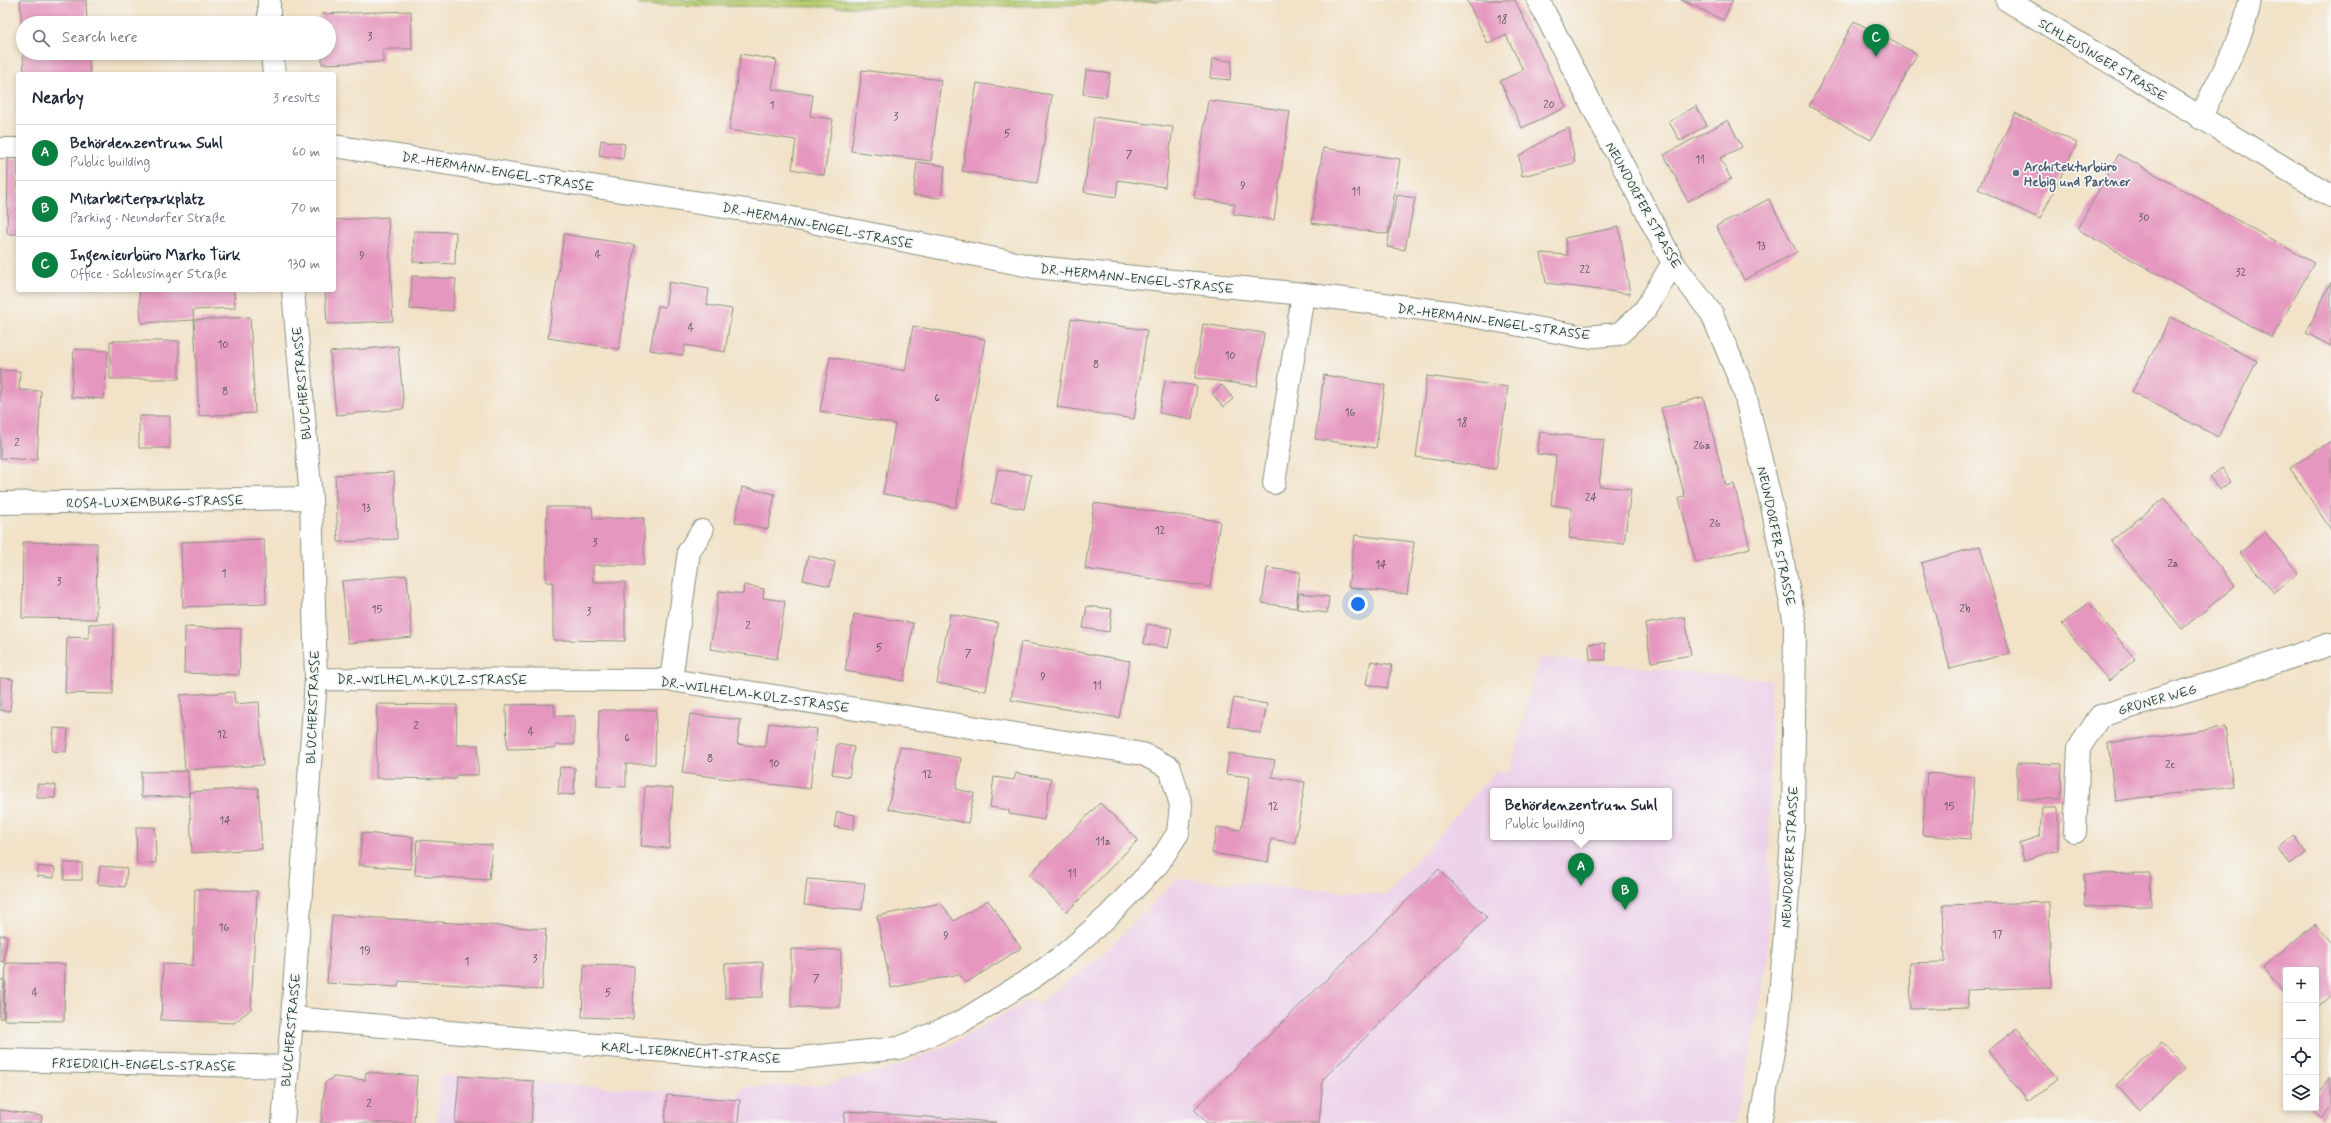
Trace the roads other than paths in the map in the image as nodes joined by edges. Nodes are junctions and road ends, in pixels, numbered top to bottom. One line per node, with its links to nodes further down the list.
1 (269, 0): 5 (street)
2 (1538, 0): 13 (street, NEUNDORFER STRASSE)
3 (2007, 0): 8 (street, SCHLEUSINGER STRASSE)
4 (2250, 0): 8 (street)
5 (270, 16)
6 (273, 60): 7 (street)
7 (274, 72)
8 (2200, 118): 12 (street, SCHLEUSINGER STRASSE)
9 (336, 146): 15 (street, DR.-HERMANN-ENGEL-STRASSE)
10 (0, 148): 11 (lane)
11 (16, 148)
12 (2331, 196)
13 (1673, 263): 15 (street, DR.-HERMANN-ENGEL-STRASSE); 29 (street, NEUNDORFER STRASSE)
14 (293, 292): 17 (street, BLÜCHERSTRASSE)
15 (1303, 294): 16 (street)
16 (1274, 483)
17 (311, 498): 18 (street, ROSA-LUXEMBURG-STRASSE); 21 (street, BLÜCHERSTRASSE)
18 (0, 503)
19 (702, 531): 22 (street)
20 (2331, 644): 24 (street, GRÜNER WEG)
21 (316, 679): 22 (street, DR.-WILHELM-KÜLZ-STRASSE); 25 (street, BLÜCHERSTRASSE)
22 (671, 680): 23 (street, DR.-WILHELM-KÜLZ-STRASSE)
23 (1143, 754): 25 (street, KARL-LIEBKNECHT-STRASSE)
24 (2075, 832)
25 (292, 1018): 27 (street, BLÜCHERSTRASSE)
26 (0, 1060): 27 (street, FRIEDRICH-ENGELS-STRASSE)
27 (287, 1067): 28 (street, BLÜCHERSTRASSE)
28 (283, 1123)
29 (1760, 1123)

